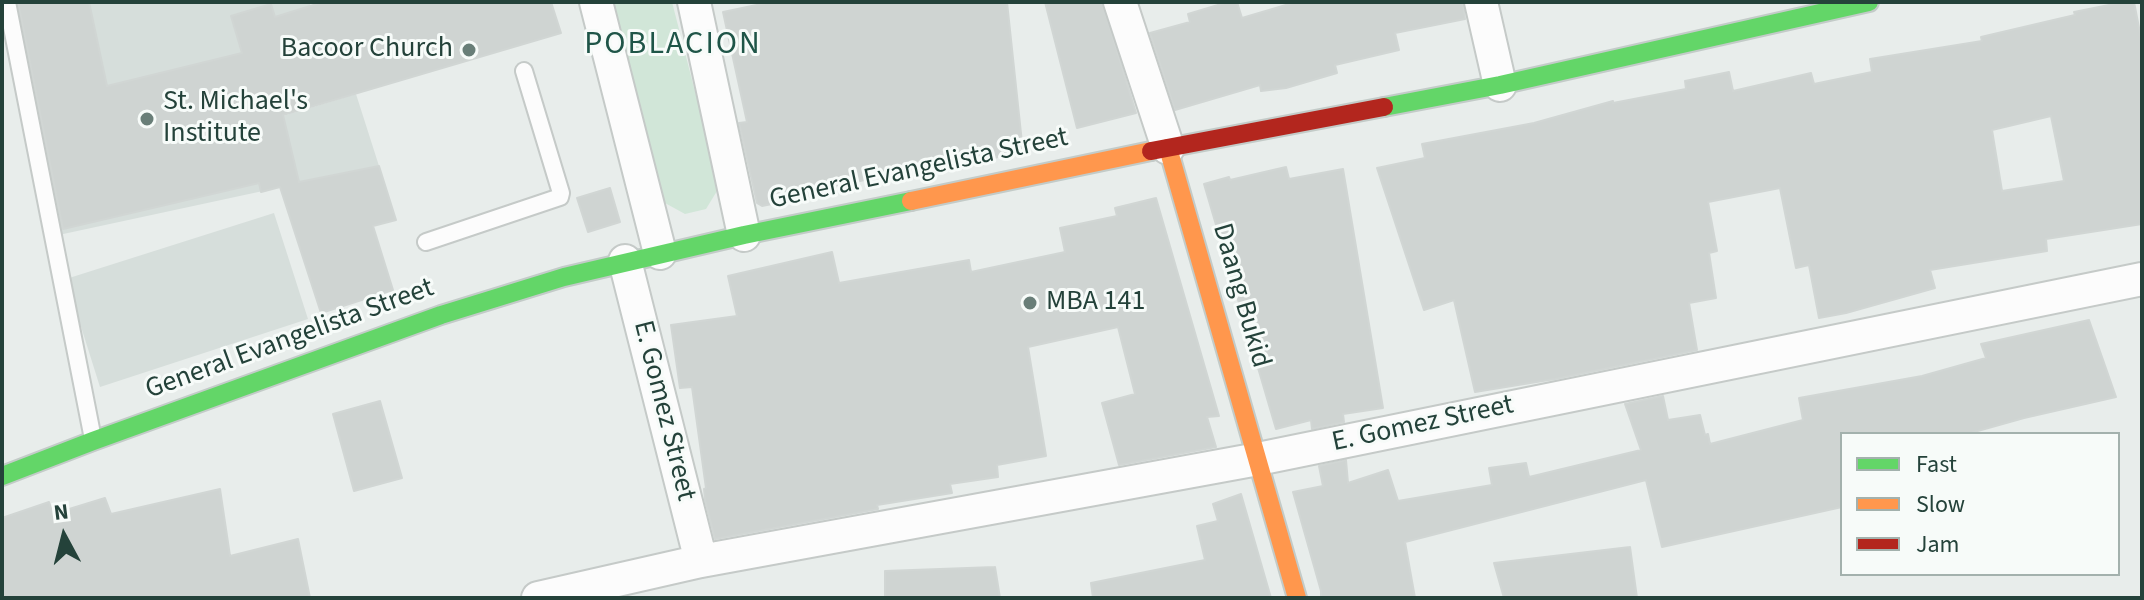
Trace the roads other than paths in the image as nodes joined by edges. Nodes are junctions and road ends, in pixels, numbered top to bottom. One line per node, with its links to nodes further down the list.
1 (7, 2): 15 (lane)
2 (596, 2): 12 (street)
3 (694, 2): 10 (street)
4 (1120, 2): 9 (street)
5 (1481, 2): 8 (street)
6 (1869, 2): 8 (main road, General Evangelista Street)
7 (524, 71): 11 (lane)
8 (1500, 85): 9 (main road, General Evangelista Street)
9 (1168, 148): 10 (main road, General Evangelista Street); 16 (main road, Daang Bukid)
10 (744, 235): 12 (main road, General Evangelista Street)
11 (426, 242)
12 (660, 253): 13 (main road, General Evangelista Street)
13 (625, 261): 15 (main road, General Evangelista Street); 18 (street, E. Gomez Street)
14 (2142, 279): 16 (street, E. Gomez Street)
15 (93, 441): 17 (main road, General Evangelista Street)
16 (1258, 459): 18 (street, E. Gomez Street); 20 (main road, Daang Bukid)
17 (2, 476)
18 (701, 561): 19 (street, E. Gomez Street)
19 (538, 598)
20 (1297, 598)

